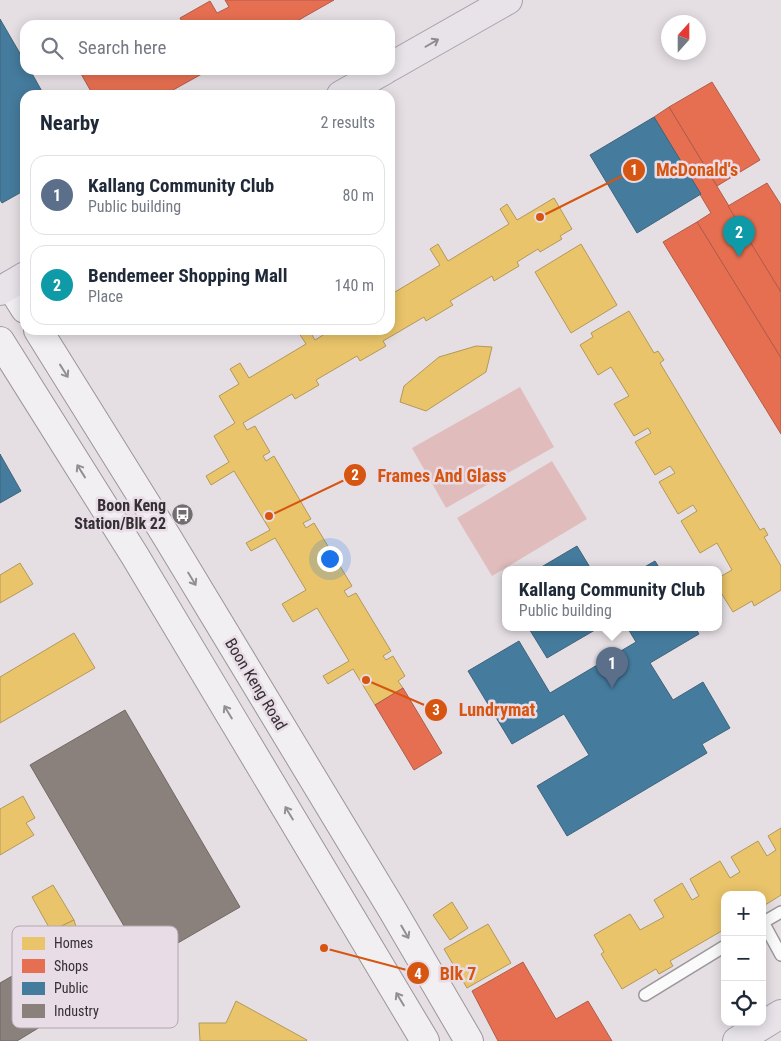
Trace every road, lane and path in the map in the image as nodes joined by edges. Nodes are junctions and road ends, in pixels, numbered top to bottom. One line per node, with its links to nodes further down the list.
1 (508, 0): 2 (main road, one-way to 1)
2 (395, 64)
3 (376, 75): 4 (main road)
4 (350, 90)
5 (12, 284): 6 (main road)
6 (20, 299)
7 (41, 335): 17 (main road, Boon Keng Road, one-way to 17)
8 (0, 341): 16 (main road, one-way to 8)
9 (781, 912): 10 (lane)
10 (766, 921)
11 (766, 928): 13 (lane)
12 (721, 948): 14 (lane)
13 (781, 955)
14 (645, 995)
15 (781, 1014): 18 (main road)
16 (425, 1041)
17 (469, 1041)
18 (737, 1041)

